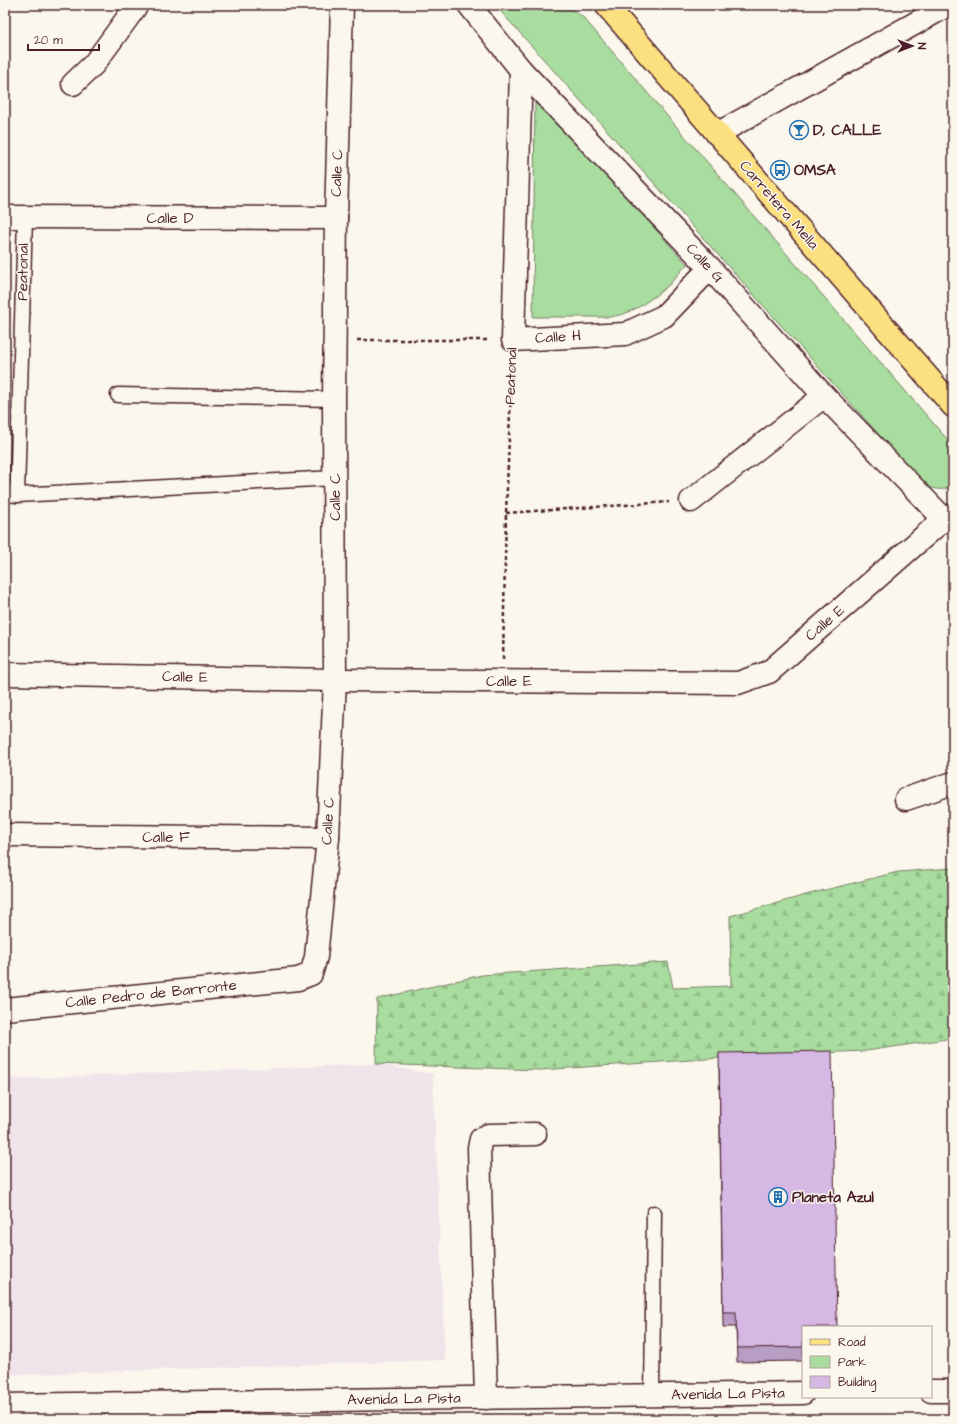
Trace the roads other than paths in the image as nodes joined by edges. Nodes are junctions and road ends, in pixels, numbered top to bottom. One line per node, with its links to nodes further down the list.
1 (137, 5): 7 (street)
2 (342, 5): 10 (street, Calle C)
3 (469, 5): 6 (street, Calle G)
4 (606, 5): 8 (main road, Carretera Mella)
5 (948, 5): 8 (street)
6 (521, 70): 11 (street, Calle G); 12 (street, Peatonal)
7 (73, 84)
8 (717, 134): 16 (main road, Carretera Mella)
9 (15, 217): 10 (street, Calle D); 18 (lane, Peatonal)
10 (336, 218): 15 (street, Calle C)
11 (710, 268): 12 (street, Calle H); 14 (street, Calle G)
12 (513, 340)
13 (118, 395): 15 (lane)
14 (824, 396): 19 (street); 20 (street, Calle G)
15 (334, 399): 17 (street, Calle C)
16 (953, 406)
17 (335, 478): 18 (lane); 22 (street, Calle C)
18 (11, 495)
19 (691, 501)
20 (948, 517): 22 (street, Calle E)
21 (5, 674): 22 (street, Calle E)
22 (335, 680): 26 (street, Calle C)
23 (953, 783): 24 (street)
24 (906, 799)
25 (5, 836): 26 (street, Calle F)
26 (328, 838): 27 (street, Calle C)
27 (298, 979): 28 (street, Calle Pedro de Barronte)
28 (5, 1009)
29 (535, 1134): 35 (street)
30 (654, 1213): 34 (lane)
31 (932, 1391): 32 (street)
32 (953, 1391)
33 (802, 1393): 34 (street, Avenida La Pista)
34 (652, 1395): 35 (street, Avenida La Pista)
35 (486, 1398): 36 (street, Avenida La Pista)
36 (5, 1405)

